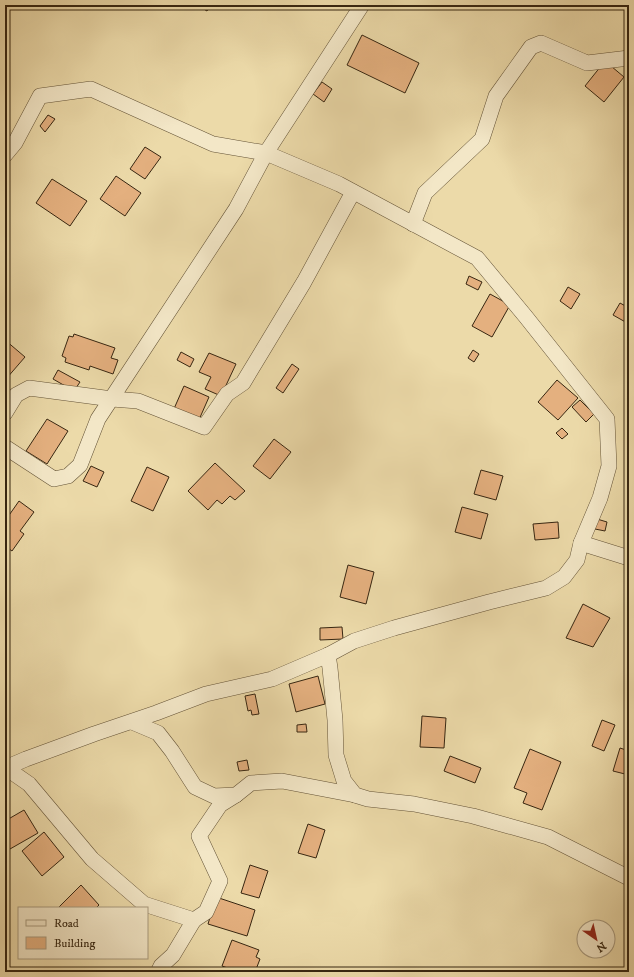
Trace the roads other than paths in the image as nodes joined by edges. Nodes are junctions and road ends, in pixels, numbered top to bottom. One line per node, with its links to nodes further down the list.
1 (362, 5): 3 (street)
2 (629, 58): 6 (street)
3 (266, 153): 4 (street); 5 (street); 7 (street)
4 (5, 155)
5 (353, 192): 6 (street); 7 (street)
6 (413, 224): 10 (street)
7 (112, 399): 8 (street); 9 (street)
8 (5, 413)
9 (5, 447)
10 (581, 543): 11 (street); 12 (street)
11 (629, 558)
12 (328, 655): 13 (street); 16 (street)
13 (132, 722): 14 (street); 15 (street)
14 (6, 768): 18 (street)
15 (236, 794): 16 (street); 18 (street)
16 (355, 794): 17 (street)
17 (629, 878)
18 (194, 920): 19 (street)
19 (158, 972)

